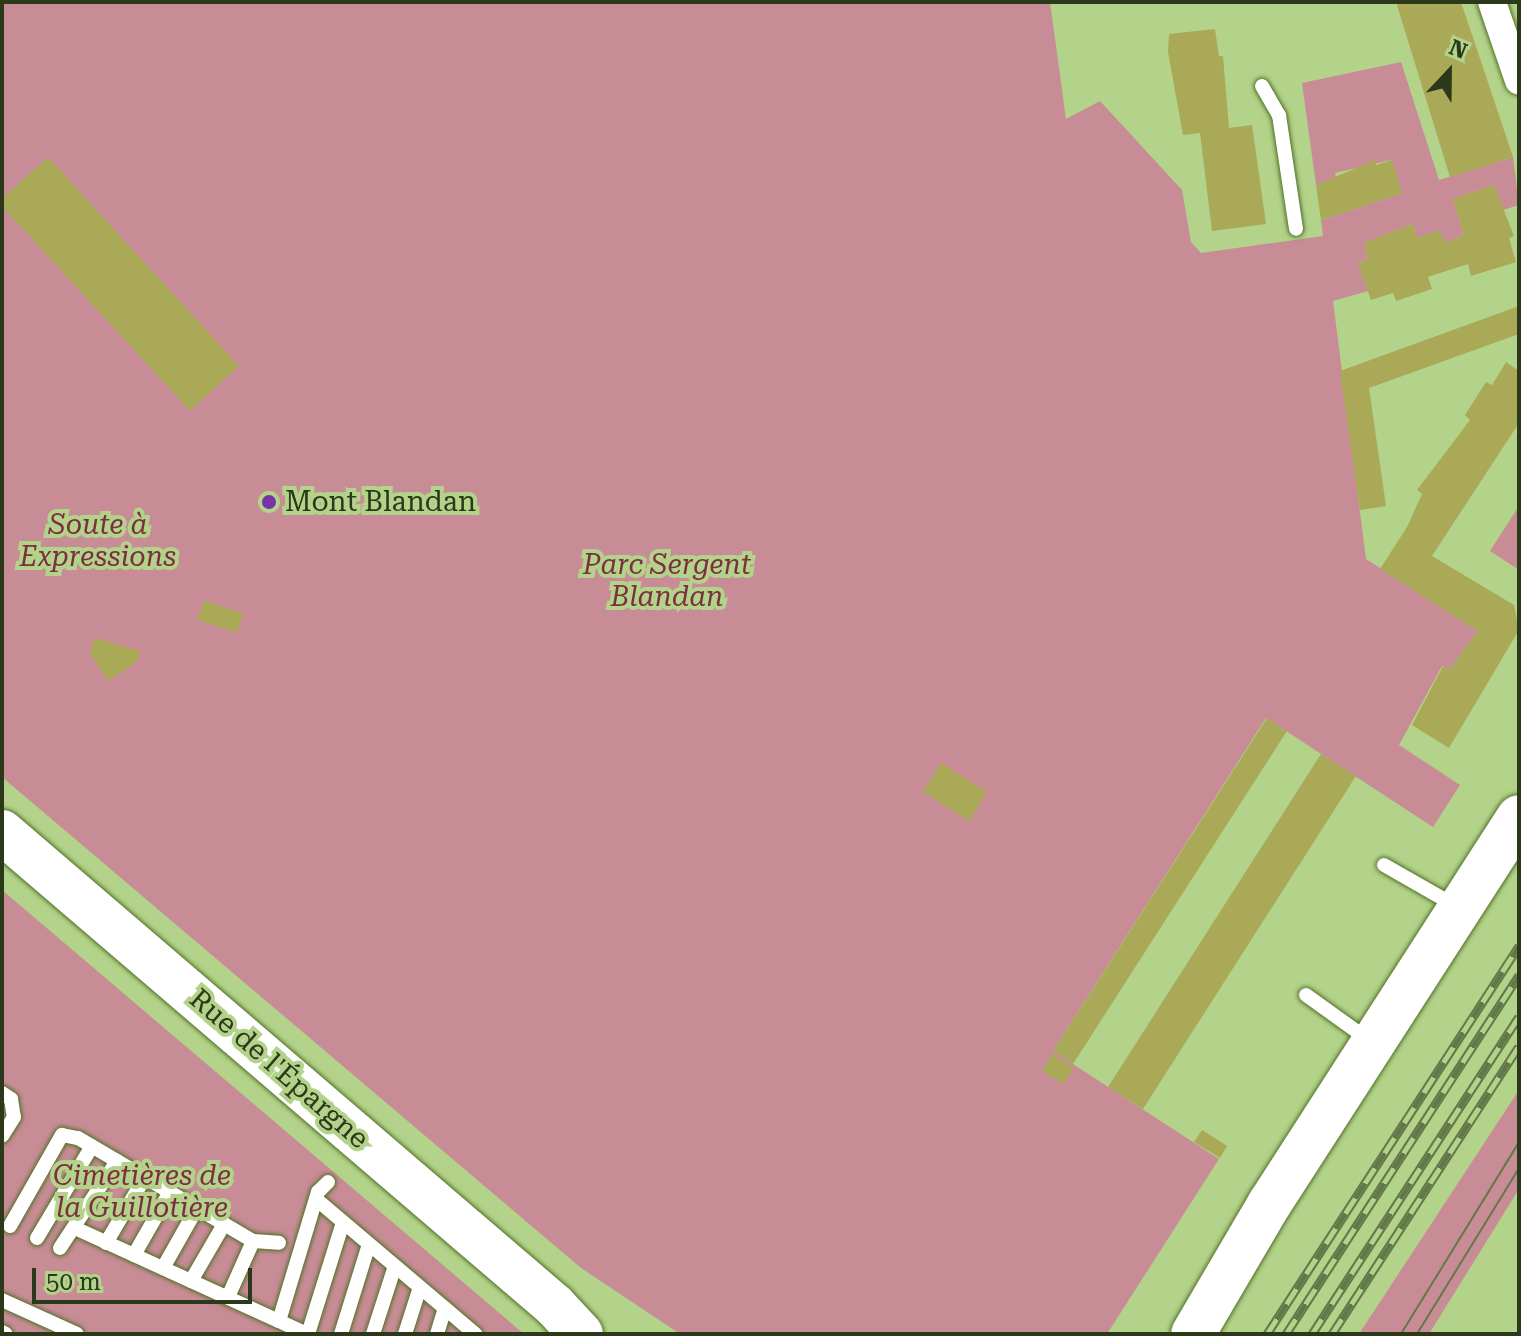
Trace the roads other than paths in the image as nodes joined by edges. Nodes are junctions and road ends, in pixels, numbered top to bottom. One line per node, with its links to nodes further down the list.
1 (1492, 2): 2 (street)
2 (1519, 81)
3 (1262, 86): 4 (lane)
4 (1296, 229)
5 (1519, 817): 8 (main road)
6 (2, 832): 40 (main road, Rue de l'Épargne)
7 (1384, 865): 8 (lane)
8 (1460, 908): 10 (main road)
9 (1306, 995): 10 (lane)
10 (1374, 1044): 20 (main road)
11 (2, 1093): 12 (lane)
12 (7, 1117): 13 (lane)
13 (2, 1136)
14 (92, 1146): 15 (lane); 24 (lane); 26 (lane)
15 (117, 1161): 16 (lane); 25 (lane)
16 (145, 1177): 18 (lane); 28 (lane)
17 (328, 1182): 19 (lane)
18 (170, 1192): 21 (lane); 32 (lane)
19 (316, 1199): 22 (lane); 41 (lane)
20 (1270, 1203): 50 (main road); 51 (main road)
21 (197, 1208): 23 (lane); 34 (lane)
22 (343, 1222): 30 (lane); 44 (lane)
23 (224, 1224): 27 (lane); 35 (lane)
24 (10, 1226)
25 (77, 1229): 28 (lane); 31 (lane)
26 (37, 1238)
27 (253, 1241): 29 (lane); 37 (lane)
28 (106, 1243): 32 (lane)
29 (279, 1243)
30 (369, 1244): 33 (lane); 45 (lane)
31 (60, 1248)
32 (134, 1255): 34 (lane)
33 (395, 1266): 36 (lane); 46 (lane)
34 (163, 1268): 35 (lane)
35 (191, 1281): 37 (lane)
36 (420, 1287): 39 (lane); 47 (lane)
37 (228, 1297): 41 (lane)
38 (2, 1300): 43 (lane)
39 (445, 1308): 42 (lane); 48 (lane)
40 (568, 1320): 49 (main road, Rue de l'Épargne)
41 (279, 1321): 44 (lane)
42 (471, 1333)
43 (77, 1334)
44 (307, 1334)
45 (341, 1334)
46 (373, 1334)
47 (405, 1334)
48 (437, 1334)
49 (600, 1334)
50 (1168, 1334)
51 (1193, 1334)

